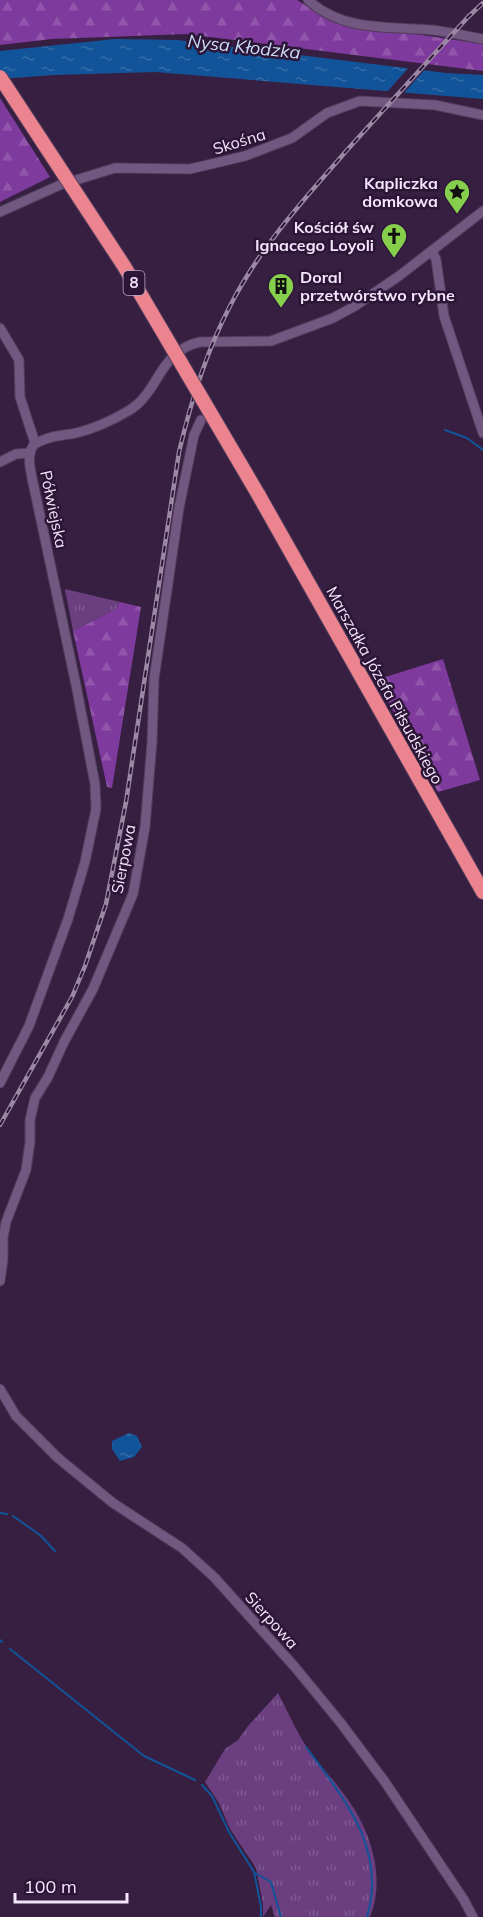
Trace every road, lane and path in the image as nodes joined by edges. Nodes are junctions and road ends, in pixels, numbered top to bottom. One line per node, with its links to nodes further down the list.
1 (308, 0): 2 (street)
2 (483, 39)
3 (0, 77): 15 (highway, Marszałka Józefa Piłsudskiego / 8, bridge)
4 (483, 115): 5 (street, Skośna)
5 (0, 212)
6 (483, 212): 7 (street)
7 (432, 252): 11 (street); 12 (street)
8 (0, 328): 9 (street)
9 (4, 343): 12 (street)
10 (201, 420): 17 (street, Sierpowa)
11 (483, 433)
12 (35, 443): 13 (street, Półwiejska)
13 (30, 453): 14 (street); 16 (street, Półwiejska)
14 (0, 462)
15 (483, 892)
16 (0, 1083)
17 (0, 1281)
18 (0, 1389): 19 (street, Sierpowa)
19 (473, 1917)

